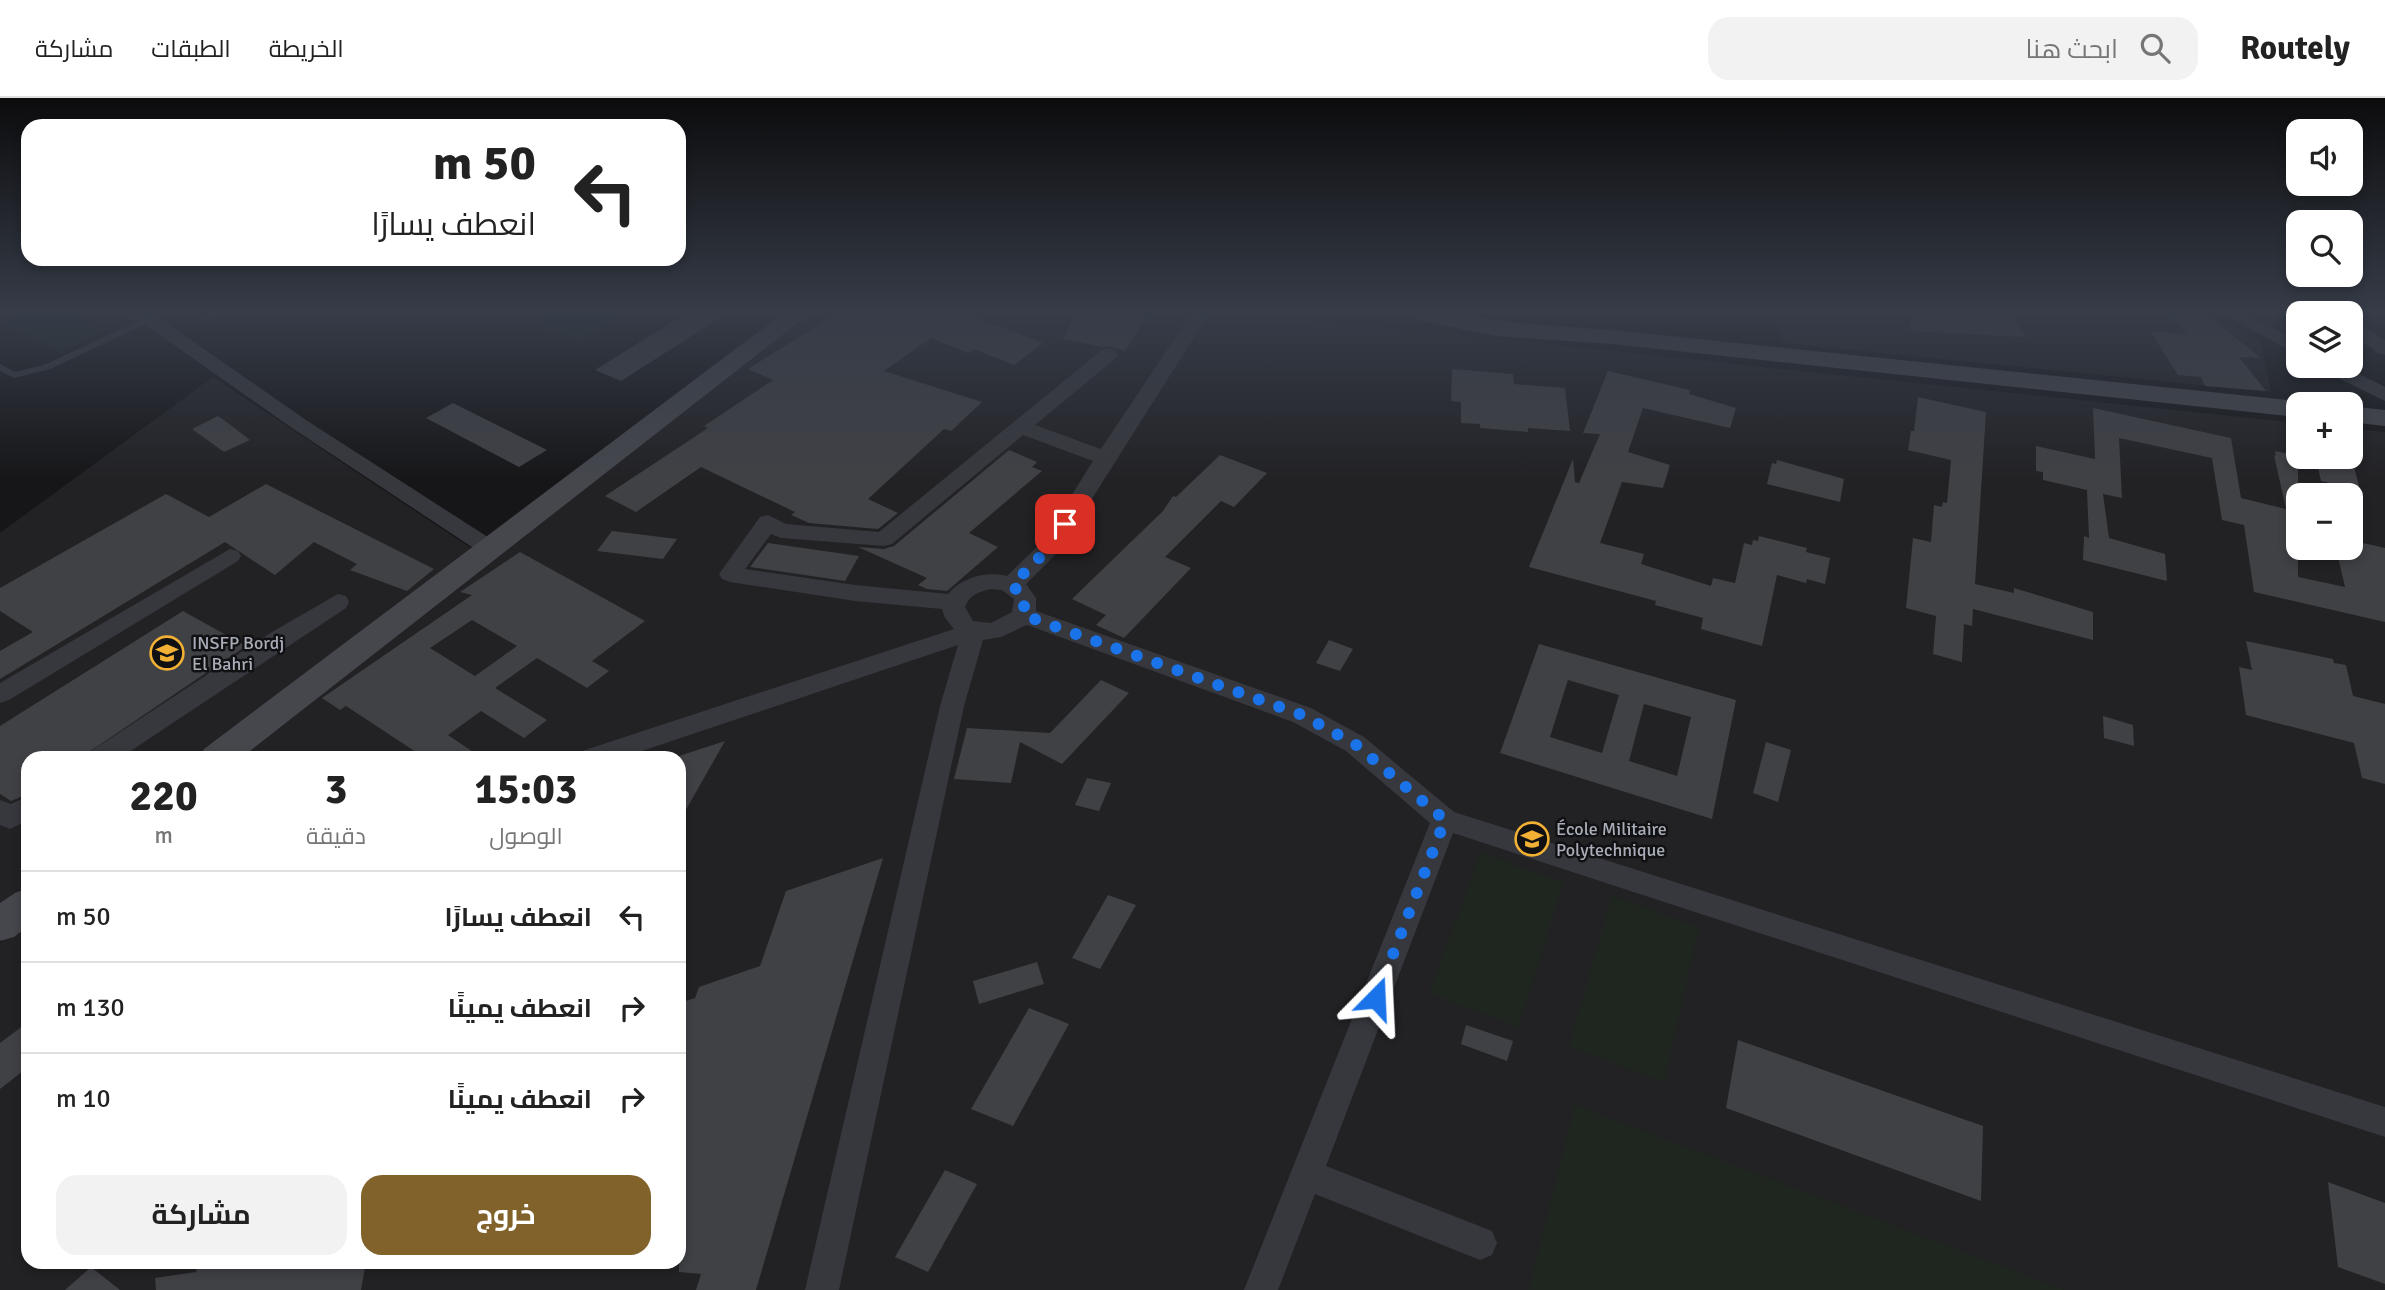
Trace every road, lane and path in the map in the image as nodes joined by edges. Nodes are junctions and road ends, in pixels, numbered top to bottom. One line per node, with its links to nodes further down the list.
1 (5, 370): 2 (lane)
2 (36, 370)
3 (218, 370): 15 (street)
4 (724, 370): 15 (main road)
5 (1090, 370): 13 (street)
6 (1163, 370): 14 (street)
7 (1917, 370): 10 (main road)
8 (2352, 378): 9 (street)
9 (2385, 395)
10 (2286, 408)
11 (2363, 415): 12 (main road)
12 (2385, 418)
13 (1021, 427): 14 (street); 18 (street)
14 (1105, 458): 17 (street)
15 (489, 548): 24 (main road)
16 (230, 556): 22 (street)
17 (1012, 585): 18 (street); 20 (street)
18 (954, 601): 21 (street)
19 (338, 602): 23 (street)
20 (1023, 615): 21 (street); 28 (street)
21 (974, 631): 25 (street); 34 (street)
22 (0, 694)
23 (110, 751)
24 (225, 751)
25 (612, 751)
26 (0, 810): 27 (street)
27 (21, 811)
28 (1445, 820): 31 (street); 32 (street)
29 (21, 909): 30 (main road)
30 (0, 925)
31 (2385, 1122)
32 (1307, 1175): 33 (street); 35 (street)
33 (1480, 1243)
34 (822, 1290)
35 (1261, 1290)

